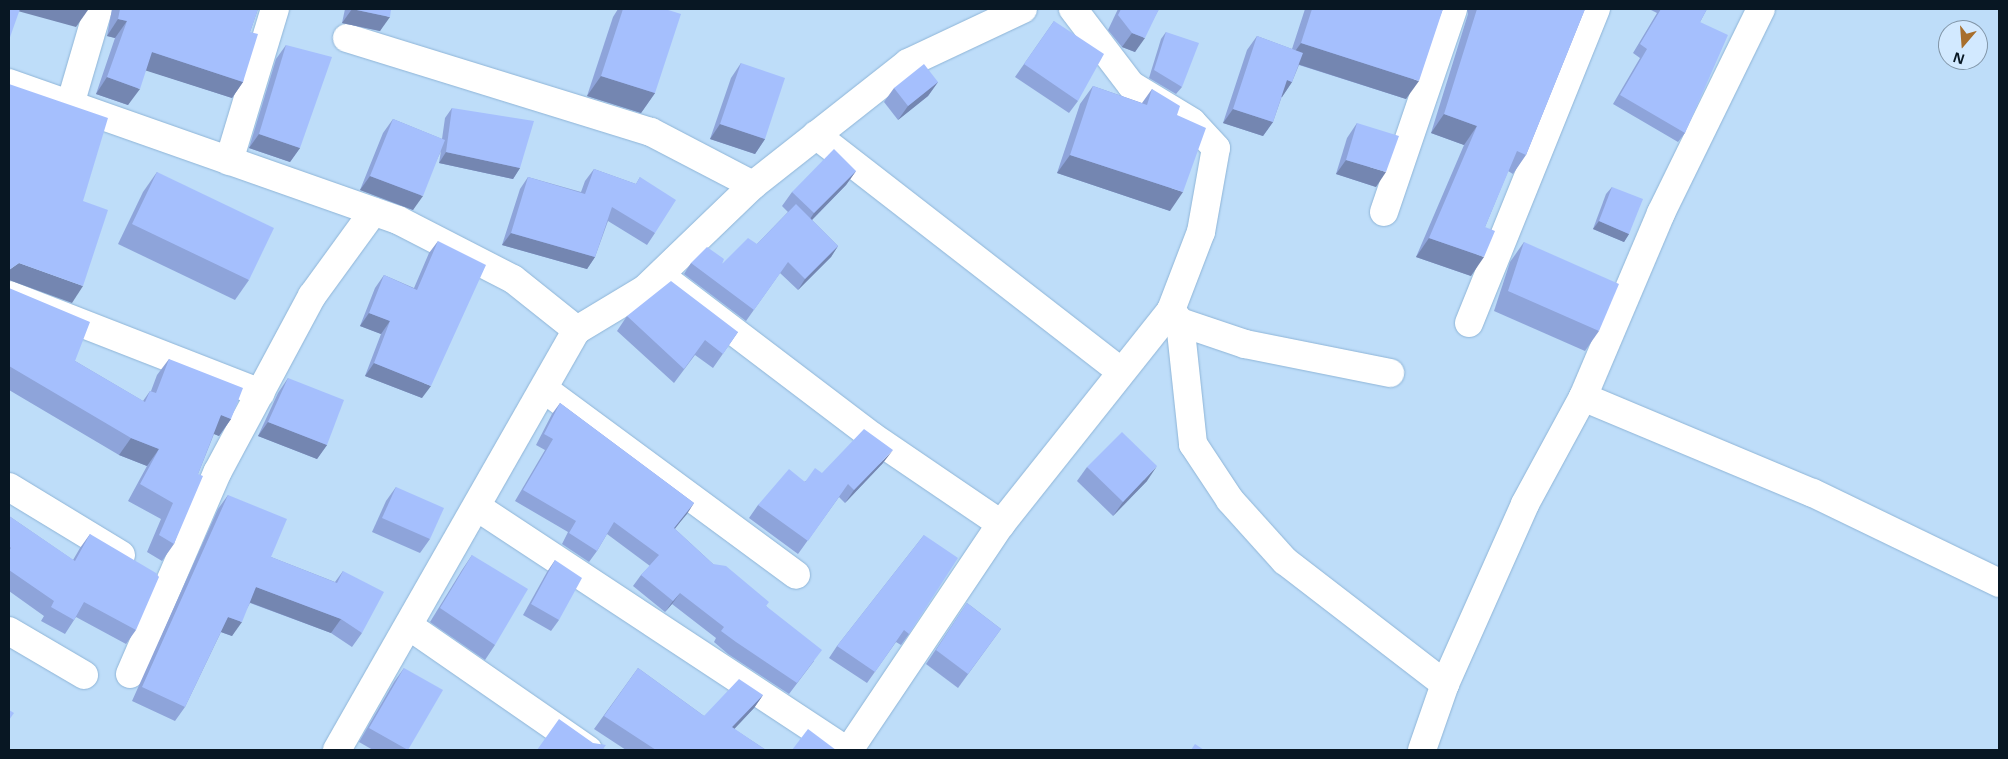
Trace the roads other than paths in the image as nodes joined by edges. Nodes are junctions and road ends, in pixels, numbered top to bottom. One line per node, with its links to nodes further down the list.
1 (98, 9): 10 (street)
2 (275, 9): 12 (street)
3 (1023, 9): 11 (street)
4 (1073, 9): 18 (street)
5 (1453, 9): 15 (street)
6 (1596, 9): 19 (street)
7 (1761, 9): 25 (street)
8 (347, 38): 13 (street)
9 (9, 83): 10 (street)
10 (70, 105): 12 (street)
11 (816, 135): 13 (street); 21 (street)
12 (229, 161): 14 (street)
13 (753, 185): 16 (street)
14 (372, 212): 20 (street); 24 (street)
15 (1384, 212)
16 (661, 276): 20 (street); 28 (street)
17 (9, 295): 24 (street)
18 (1176, 316): 21 (street); 22 (street); 36 (street)
19 (1469, 323)
20 (578, 330): 23 (street)
21 (1121, 372): 28 (street)
22 (1390, 373)
23 (544, 389): 27 (street); 29 (street)
24 (261, 393): 30 (street)
25 (1583, 397): 31 (street); 36 (street)
26 (9, 487): 30 (street)
27 (476, 507): 32 (street); 39 (street)
28 (1001, 524): 39 (street)
29 (796, 574)
30 (152, 575): 34 (street)
31 (1999, 583)
32 (409, 626): 37 (street); 38 (street)
33 (9, 631): 35 (street)
34 (130, 674)
35 (84, 676)
36 (1445, 684): 40 (street)
37 (337, 750)
38 (588, 750)
39 (847, 750)
40 (1422, 750)

